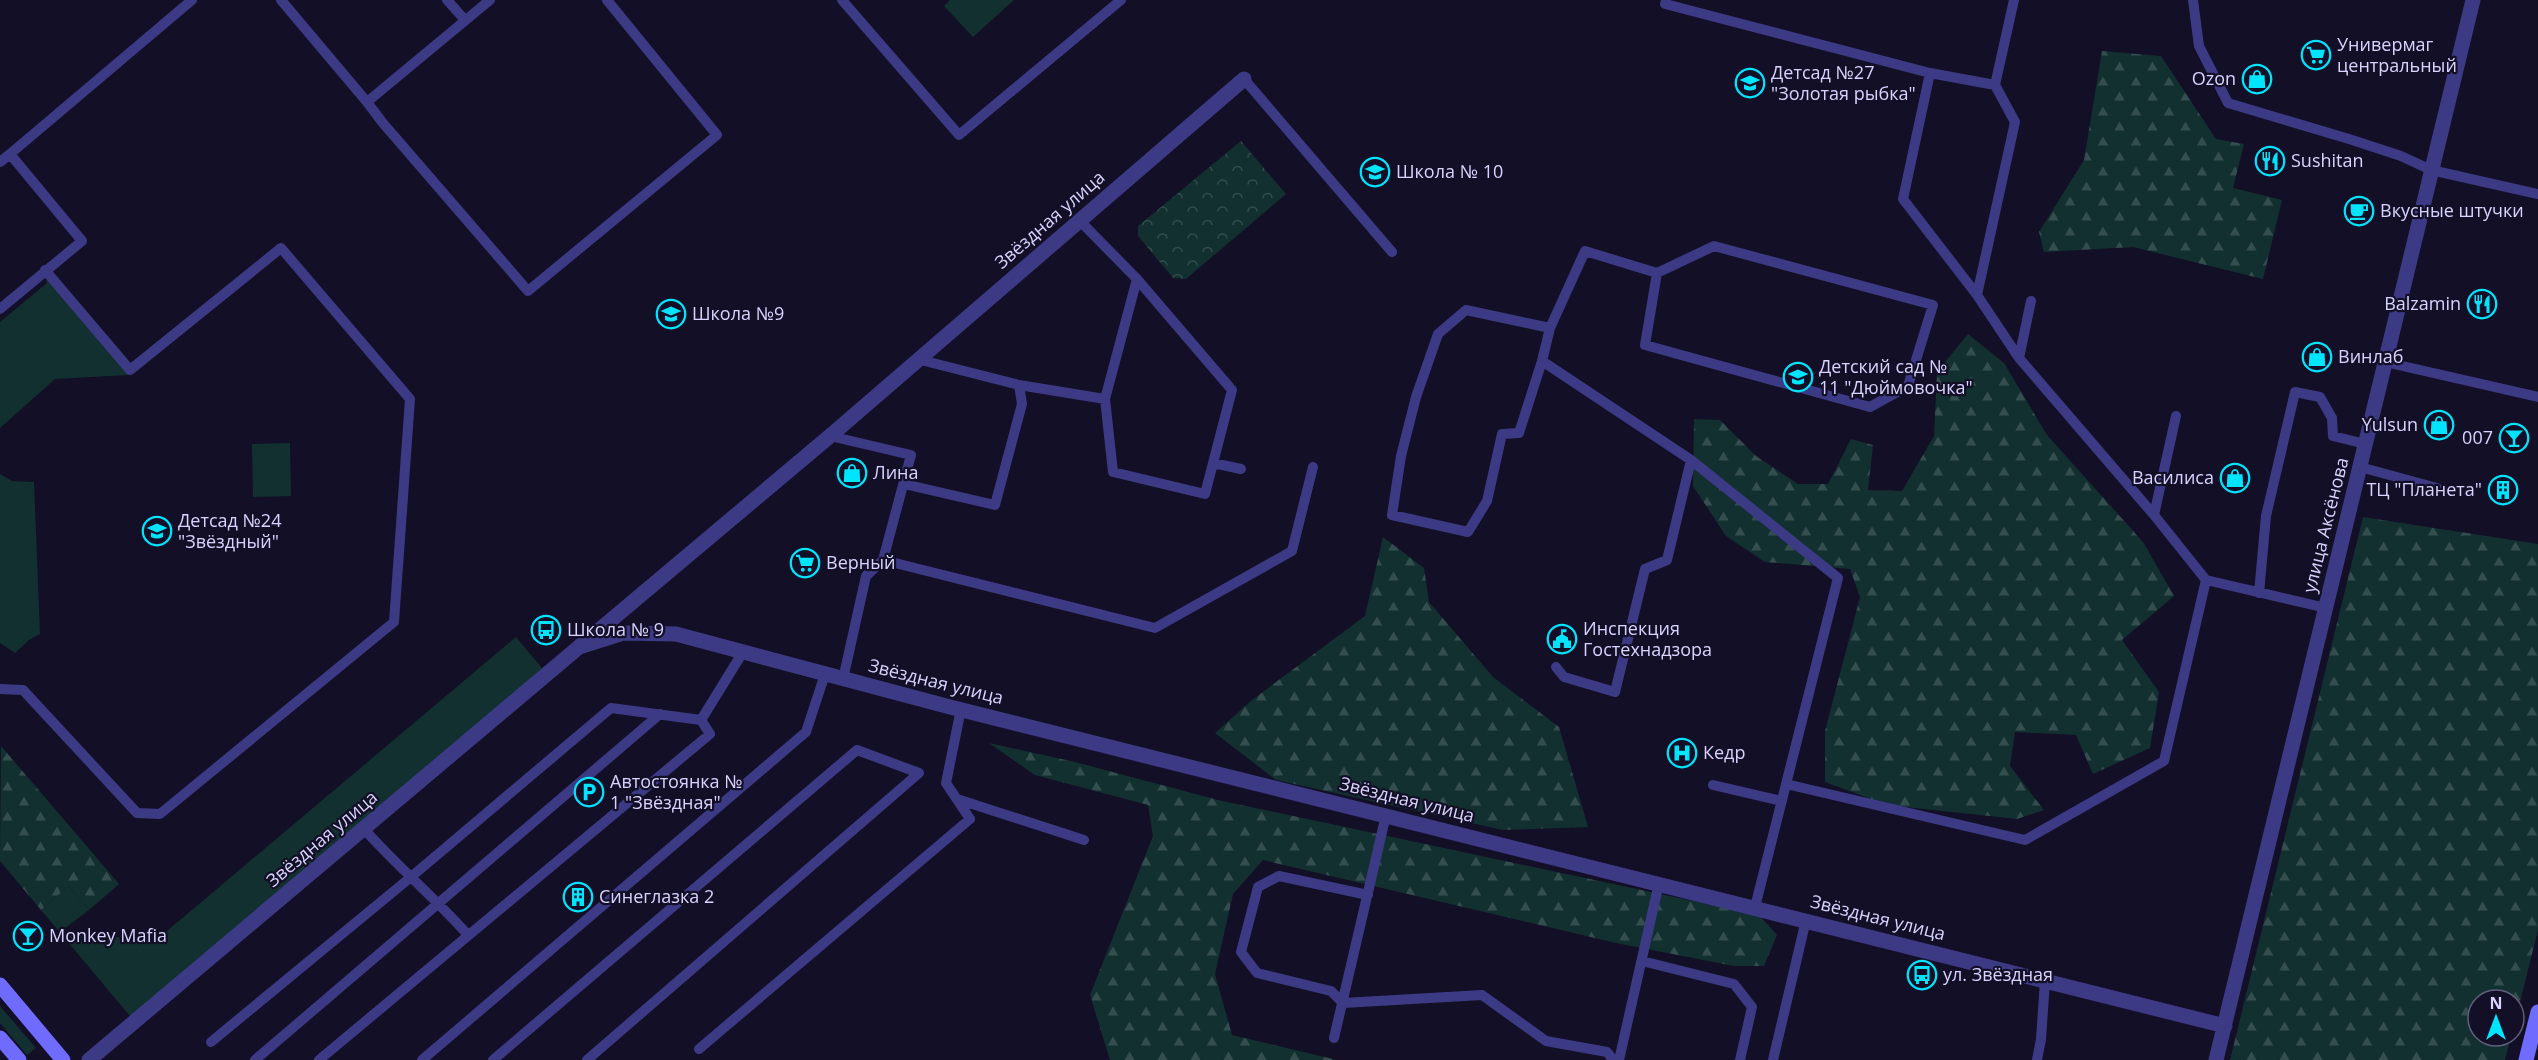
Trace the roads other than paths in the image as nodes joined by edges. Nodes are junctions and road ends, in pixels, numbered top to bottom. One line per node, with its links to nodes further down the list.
1 (192, 0): 17 (lane)
2 (281, 0): 16 (lane)
3 (447, 0): 12 (lane)
4 (490, 0): 12 (lane)
5 (607, 0): 16 (lane)
6 (842, 0): 7 (lane)
7 (1121, 0)
8 (1666, 0): 13 (lane)
9 (2014, 0): 15 (lane)
10 (2193, 0): 19 (lane)
11 (2473, 0): 19 (street, улица Аксёнова)
12 (465, 20): 16 (lane)
13 (1930, 73): 15 (lane); 26 (lane)
14 (1244, 79): 21 (street, Звёздная улица); 22 (lane)
15 (1995, 85): 26 (lane)
16 (367, 102)
17 (10, 154): 18 (lane); 23 (lane)
18 (0, 162)
19 (2432, 170): 20 (lane); 33 (street, улица Аксёнова)
20 (2538, 194)
21 (1079, 220): 25 (lane); 31 (street, Звёздная улица)
22 (1392, 252)
23 (45, 270): 28 (lane); 57 (lane)
24 (1657, 273): 24 (lane); 29 (lane)
25 (1137, 279): 36 (lane); 41 (lane)
26 (1977, 295): 30 (lane)
27 (2031, 301): 30 (lane)
28 (0, 309)
29 (1550, 328): 32 (lane); 32 (lane)
30 (2019, 358): 47 (lane)
31 (917, 359): 34 (lane); 38 (street, Звёздная улица)
32 (1542, 361): 40 (lane)
33 (2385, 362): 35 (lane); 39 (street, улица Аксёнова)
34 (1019, 385): 36 (lane); 45 (lane)
35 (2538, 397)
36 (1105, 399): 41 (lane)
37 (2176, 416): 47 (lane)
38 (830, 436): 45 (lane); 52 (street, Звёздная улица)
39 (2365, 444): 43 (street, улица Аксёнова); 50 (lane)
40 (1691, 460): 54 (lane); 61 (lane)
41 (1213, 463): 44 (lane)
42 (1313, 467): 48 (lane)
43 (2360, 467): 46 (lane); 51 (street, улица Аксёнова)
44 (1241, 469)
45 (904, 484): 48 (lane)
46 (2437, 488)
47 (2154, 515): 49 (lane)
48 (883, 560): 56 (lane)
49 (2206, 580): 50 (lane); 61 (lane)
50 (2259, 592): 51 (lane)
51 (2326, 608): 80 (street, улица Аксёнова)
52 (579, 647): 53 (street, Звёздная улица); 66 (street, Звёздная улица)
53 (743, 652): 55 (street, Звёздная улица); 60 (lane)
54 (1556, 667)
55 (825, 674): 56 (street, Звёздная улица); 90 (lane)
56 (843, 679): 58 (street, Звёздная улица)
57 (0, 689)
58 (961, 709): 63 (lane); 65 (street, Звёздная улица)
59 (660, 714): 60 (lane); 68 (lane); 71 (lane)
60 (701, 720): 74 (lane)
61 (1786, 784): 64 (lane)
62 (1713, 785): 64 (lane)
63 (957, 799): 67 (lane); 84 (lane)
64 (1782, 801): 72 (lane)
65 (1386, 815): 69 (street, Звёздная улица); 70 (lane)
66 (364, 829): 68 (lane); 87 (street, Звёздная улица)
67 (1084, 840)
68 (411, 877): 71 (lane); 83 (lane)
69 (1659, 883): 72 (street, Звёздная улица); 75 (lane)
70 (1368, 895): 78 (lane); 78 (lane)
71 (439, 903): 74 (lane); 88 (lane)
72 (1755, 907): 73 (street, Звёздная улица)
73 (1806, 920): 76 (street, Звёздная улица); 96 (lane)
74 (468, 935): 89 (lane)
75 (1642, 961): 94 (lane); 95 (lane)
76 (2045, 981): 80 (street, Звёздная улица); 97 (lane)
77 (0, 985): 86 (main road)
78 (1343, 1003): 82 (lane); 93 (lane)
79 (2538, 1011): 99 (main road)
80 (2225, 1026): 98 (street, улица Аксёнова)
81 (0, 1038): 85 (main road)
82 (1335, 1038)
83 (211, 1042)
84 (699, 1049)
85 (18, 1060)
86 (63, 1060)
87 (89, 1060)
88 (255, 1060)
89 (319, 1060)
90 (422, 1060)
91 (493, 1060): 92 (lane)
92 (587, 1060)
93 (1612, 1060)
94 (1619, 1060)
95 (1740, 1060)
96 (1773, 1060)
97 (2037, 1060)
98 (2216, 1060)
99 (2526, 1060)

